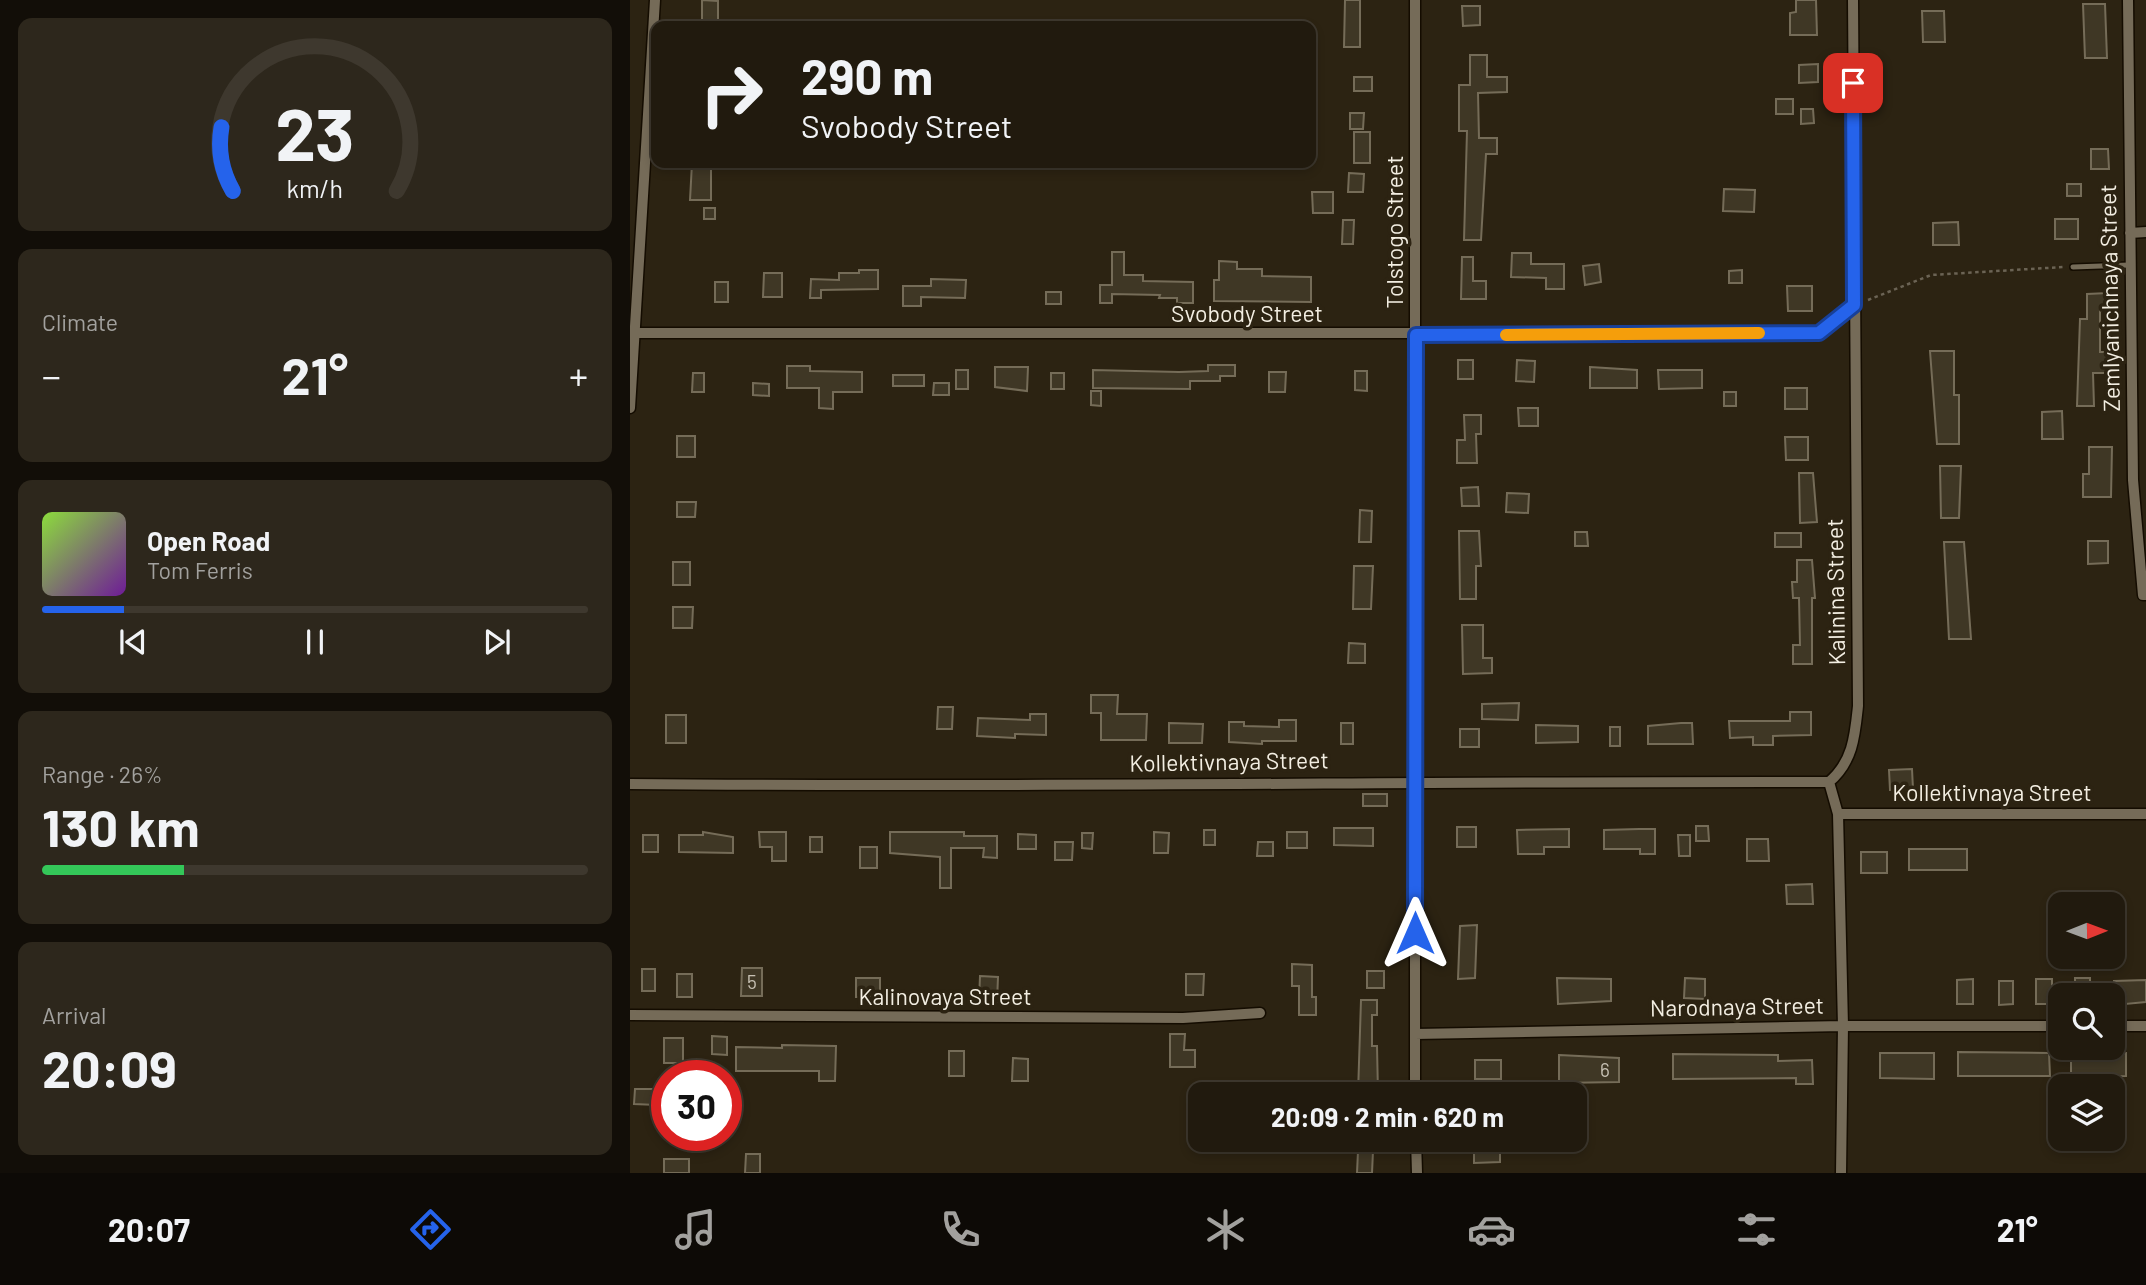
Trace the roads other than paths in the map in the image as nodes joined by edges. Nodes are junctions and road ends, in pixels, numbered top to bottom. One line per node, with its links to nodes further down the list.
1 (655, 0): 5 (street)
2 (1415, 0): 13 (street, Tolstogo Street)
3 (1853, 0): 11 (street, Kalinina Street)
4 (2128, 0): 8 (street, Zemlyanichnaya Street)
5 (654, 21)
6 (651, 102): 12 (street)
7 (2146, 232): 8 (street)
8 (2130, 233): 9 (street, Zemlyanichnaya Street)
9 (2130, 265): 10 (lane); 15 (street, Zemlyanichnaya Street)
10 (2073, 267)
11 (1854, 305): 13 (street, Svobody Street); 17 (street, Kalinina Street)
12 (632, 333): 13 (street, Svobody Street); 14 (street)
13 (1416, 335): 16 (street, Tolstogo Street)
14 (630, 408)
15 (2145, 595)
16 (1415, 781): 17 (street, Kollektivnaya Street); 18 (street, Kollektivnaya Street); 27 (street, Tolstogo Street)
17 (1829, 782): 19 (street)
18 (630, 784)
19 (1838, 814): 20 (street, Kollektivnaya Street); 23 (street)
20 (2146, 814)
21 (1260, 1013): 22 (street, Kalinovaya Street)
22 (630, 1015)
23 (1843, 1026): 24 (street, Narodnaya Street); 27 (street, Narodnaya Street); 31 (street)
24 (2048, 1026)
25 (2125, 1026): 26 (street)
26 (2146, 1026)
27 (1415, 1034): 28 (street, Tolstogo Street)
28 (1415, 1082)
29 (1416, 1152): 30 (street)
30 (1417, 1173)
31 (1841, 1173)

